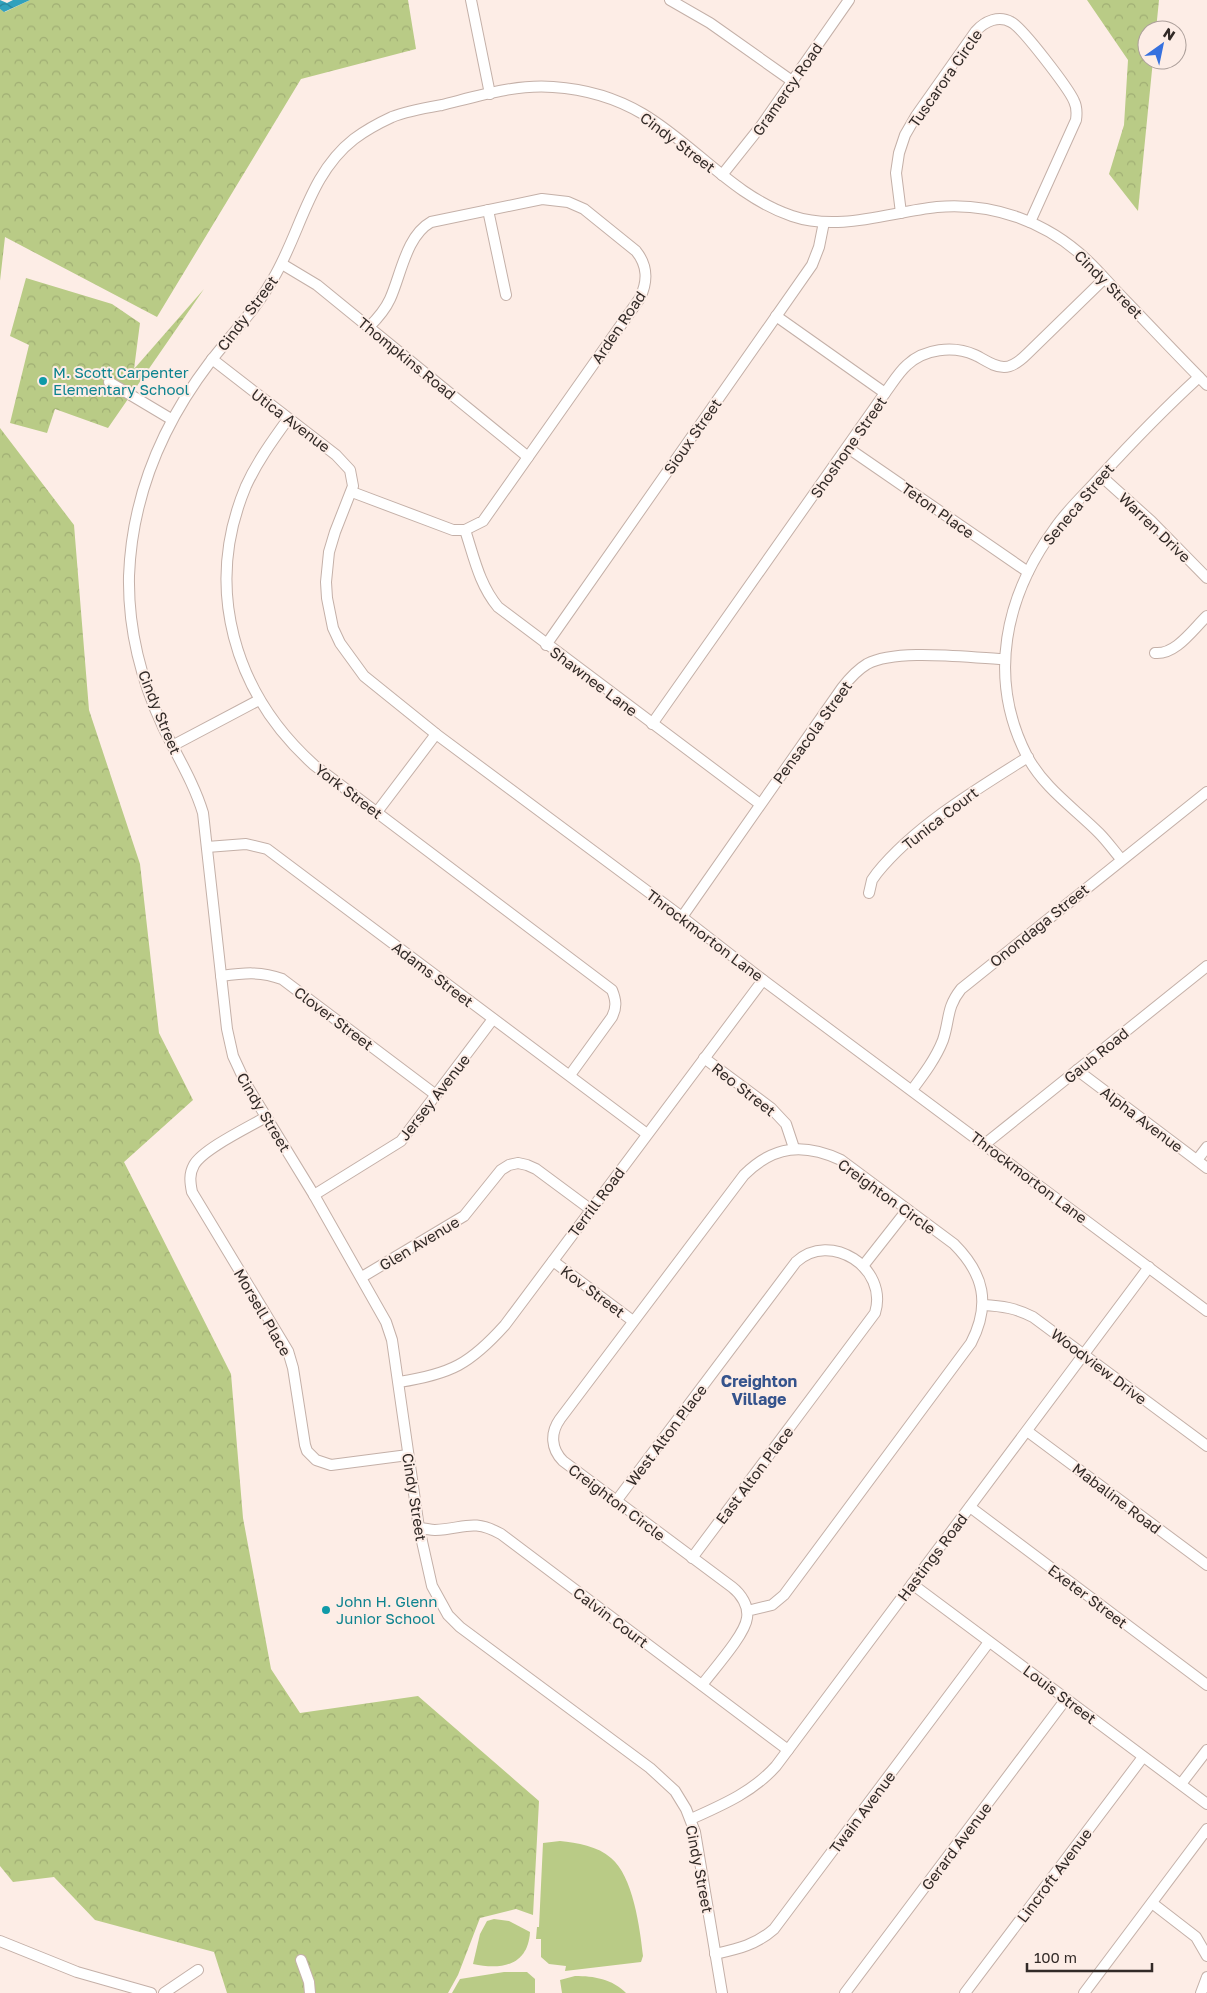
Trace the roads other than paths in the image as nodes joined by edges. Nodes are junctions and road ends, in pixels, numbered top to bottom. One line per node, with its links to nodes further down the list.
1 (471, 0): 5 (street)
2 (670, 0): 4 (street)
3 (849, 0): 4 (street, Gramercy Road)
4 (792, 81): 6 (street, Gramercy Road)
5 (490, 94): 6 (street, Cindy Street); 11 (street, Cindy Street)
6 (722, 175): 9 (street, Cindy Street)
7 (488, 210): 13 (street); 15 (street, Arden Road); 24 (street, Arden Road)
8 (901, 212): 9 (street, Cindy Street); 10 (street, Cindy Street); 10 (street, Tuscarora Circle)
9 (824, 222): 14 (street, Sioux Street)
10 (1030, 222): 12 (street, Cindy Street)
11 (282, 264): 15 (street, Thompkins Road); 16 (street, Cindy Street)
12 (1104, 279): 17 (street, Cindy Street); 20 (street, Shoshone Street)
13 (506, 295)
14 (776, 316): 20 (street); 31 (street, Sioux Street)
15 (369, 327): 24 (street, Thompkins Road)
16 (212, 359): 21 (street, Cindy Street); 22 (street, Utica Avenue)
17 (1199, 377): 19 (street, Cindy Street); 25 (street, Seneca Street)
18 (109, 382): 21 (street)
19 (1207, 385)
20 (885, 393): 23 (street, Shoshone Street)
21 (171, 419): 37 (street, Cindy Street)
22 (288, 419): 26 (street, Utica Avenue); 34 (street, York Street)
23 (848, 448): 28 (street, Teton Place); 35 (street, Shoshone Street)
24 (528, 457): 27 (street, Arden Road)
25 (1101, 476): 28 (street, Seneca Street); 29 (street, Warren Drive)
26 (352, 492): 27 (street); 36 (street, Throckmorton Lane)
27 (465, 530): 31 (street, Shawnee Lane)
28 (1028, 572): 33 (street, Seneca Street)
29 (1207, 578)
30 (1207, 616): 32 (street)
31 (546, 645): 35 (street, Shawnee Lane)
32 (1155, 652)
33 (1004, 659): 38 (street, Seneca Street); 40 (street, Pensacola Street)
34 (259, 700): 37 (street); 41 (street, York Street)
35 (652, 724): 40 (street, Shawnee Lane)
36 (436, 734): 41 (street); 45 (street, Throckmorton Lane)
37 (172, 746): 42 (street, Cindy Street)
38 (1028, 757): 43 (street, Seneca Street); 44 (street, Tunica Court)
39 (1207, 792): 43 (street, Onondaga Street)
40 (760, 804): 45 (street, Pensacola Street)
41 (377, 812): 52 (street, York Street)
42 (207, 847): 47 (street, Cindy Street); 49 (street, Adams Street)
43 (1121, 859): 53 (street, Onondaga Street)
44 (869, 893)
45 (682, 917): 48 (street, Throckmorton Lane)
46 (1207, 966): 51 (street, Gaub Road)
47 (221, 976): 54 (street, Clover Street); 55 (street, Cindy Street)
48 (763, 980): 50 (street, Terrill Road); 53 (street, Throckmorton Lane)
49 (493, 1019): 52 (street, Adams Street); 54 (street, Jersey Avenue)
50 (704, 1058): 56 (street, Terrill Road); 59 (street, Reo Street)
51 (1077, 1070): 57 (street, Gaub Road); 60 (street, Alpha Avenue)
52 (570, 1075): 56 (street, Adams Street)
53 (912, 1090): 57 (street, Throckmorton Lane)
54 (436, 1095): 62 (street, Jersey Avenue)
55 (266, 1116): 62 (street, Cindy Street); 76 (street, Morsell Place)
56 (646, 1134): 63 (street, Terrill Road)
57 (985, 1144): 67 (street, Throckmorton Lane)
58 (1207, 1147): 60 (street)
59 (794, 1148): 64 (street, Creighton Circle); 71 (street, Creighton Circle)
60 (1197, 1160): 61 (street, Alpha Avenue)
61 (1207, 1168)
62 (314, 1195): 68 (street, Cindy Street)
63 (590, 1209): 65 (street, Terrill Road); 68 (street, Glen Avenue)
64 (907, 1210): 66 (street); 69 (street, Creighton Circle)
65 (553, 1261): 71 (street, Kov Street); 73 (street, Terrill Road)
66 (863, 1266): 77 (street, West Alton Place); 80 (street, East Alton Place)
67 (1150, 1268): 70 (street, Throckmorton Lane); 72 (street, Hastings Road)
68 (362, 1277): 73 (street, Cindy Street)
69 (983, 1305): 72 (street, Woodview Drive); 83 (street, Creighton Circle)
70 (1207, 1311)
71 (633, 1321): 77 (street, Creighton Circle)
72 (1084, 1354): 74 (street, Hastings Road); 75 (street, Woodview Drive)
73 (399, 1382): 76 (street, Cindy Street)
74 (1027, 1431): 78 (street, Hastings Road); 81 (street, Mabaline Road)
75 (1207, 1446)
76 (408, 1456): 79 (street, Cindy Street)
77 (617, 1500): 80 (street, Creighton Circle)
78 (970, 1507): 82 (street, Hastings Road); 86 (street, Exeter Street)
79 (419, 1528): 85 (street, Calvin Court); 93 (street, Cindy Street)
80 (692, 1558): 83 (street, Creighton Circle)
81 (1207, 1565)
82 (912, 1584): 84 (street, Louis Street); 88 (street, Hastings Road)
83 (747, 1612): 85 (street)
84 (990, 1642): 87 (street, Louis Street); 97 (street, Twain Avenue)
85 (702, 1685): 88 (street, Calvin Court)
86 (1207, 1685)
87 (1066, 1699): 90 (street, Louis Street); 106 (street, Gerard Avenue)
88 (788, 1750): 93 (street, Hastings Road)
89 (1207, 1750): 91 (street)
90 (1143, 1756): 91 (street, Louis Street); 107 (street, Lincroft Avenue)
91 (1181, 1784): 92 (street, Louis Street)
92 (1207, 1804)
93 (691, 1819): 97 (street, Cindy Street)
94 (1207, 1829): 95 (street)
95 (1152, 1903): 98 (street); 108 (street)
96 (0, 1941): 102 (street)
97 (715, 1954): 105 (street, Cindy Street)
98 (1207, 1956)
99 (301, 1960): 104 (street)
100 (198, 1970): 103 (street)
101 (1207, 1977): 109 (street)
102 (151, 1993)
103 (164, 1993)
104 (310, 1993)
105 (722, 1993)
106 (845, 1993)
107 (965, 1993)
108 (1084, 1993)
109 (1201, 1993)

